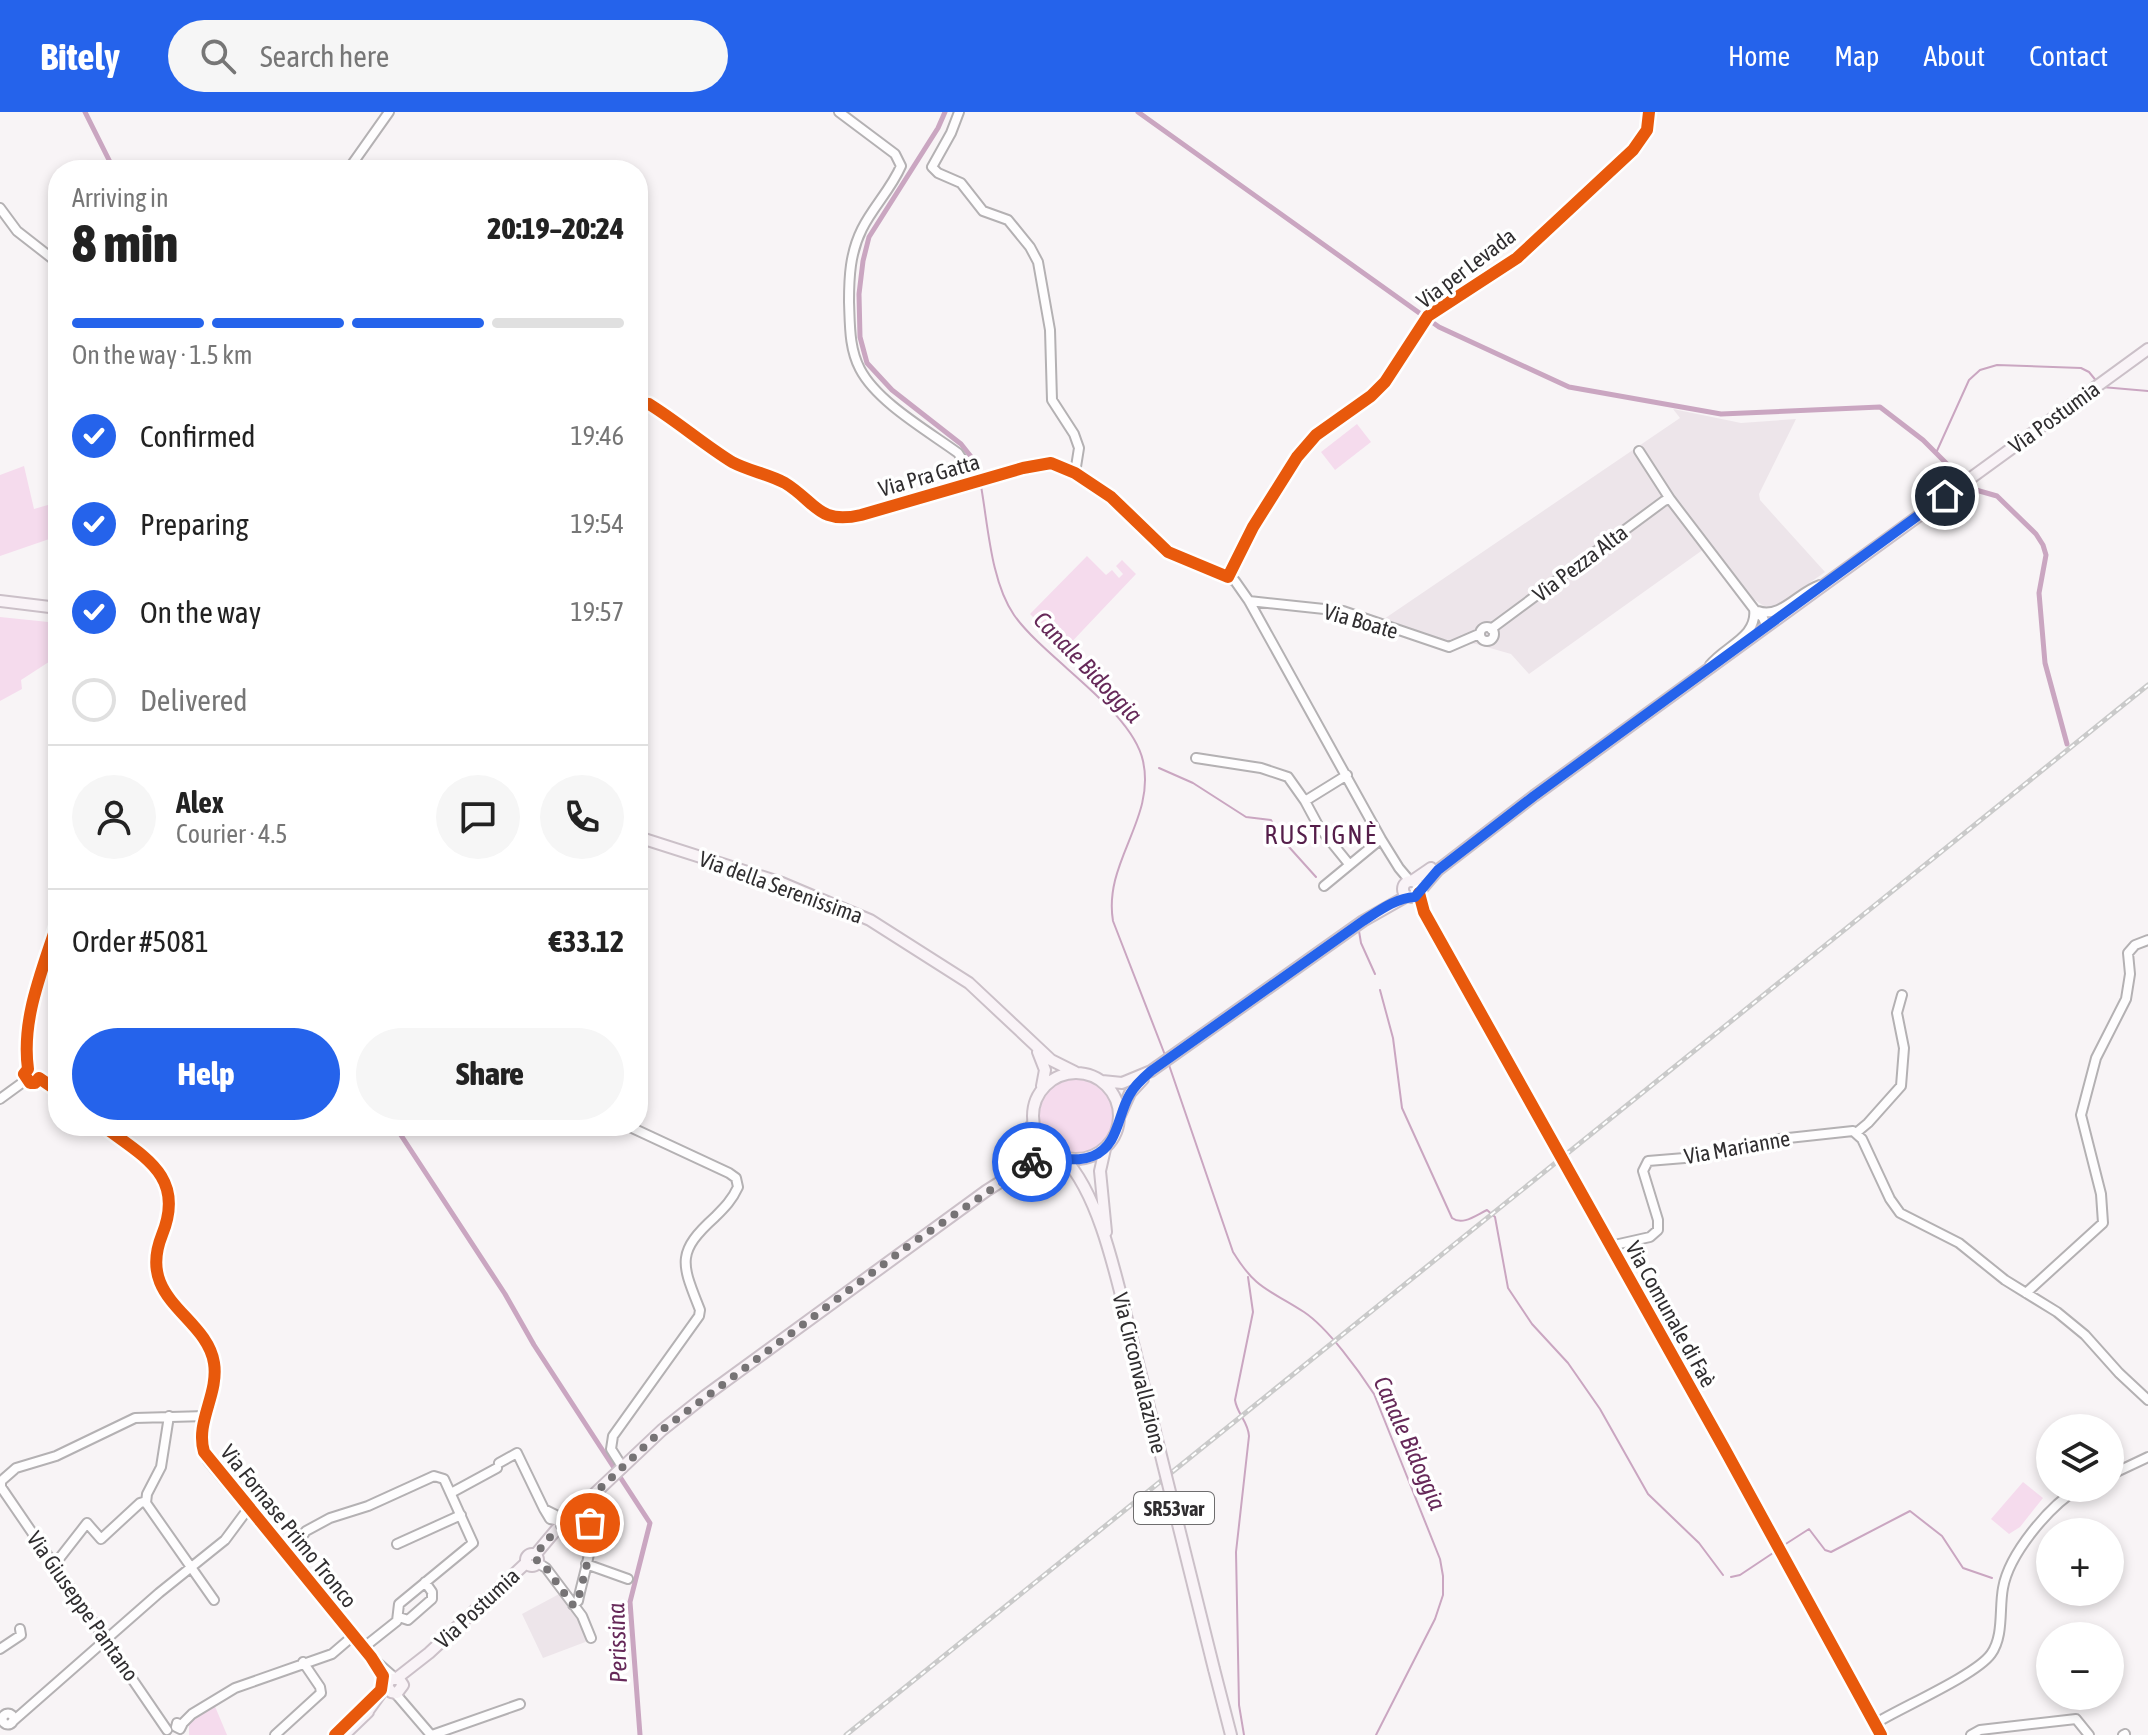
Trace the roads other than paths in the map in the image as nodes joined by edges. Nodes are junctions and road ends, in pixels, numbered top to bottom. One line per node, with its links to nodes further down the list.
1 (389, 112): 5 (street)
2 (839, 112): 12 (street)
3 (959, 112): 11 (street)
4 (1649, 112): 14 (street, Via per Levada)
5 (355, 160)
6 (0, 208): 7 (street)
7 (48, 255)
8 (2148, 349): 15 (main road, Via Postumia)
9 (648, 404): 12 (street, Via Pra Gatta)
10 (1639, 451): 13 (street)
11 (1075, 473): 12 (street, Via Pra Gatta); 14 (street, Via Pra Gatta)
12 (972, 483)
13 (1670, 499): 19 (street); 21 (street, Via Pezza Alta)
14 (1228, 577): 17 (street, Via Pra Gatta)
15 (1823, 584): 19 (street); 20 (main road, Via Postumia)
16 (0, 601): 18 (main road)
17 (1249, 601): 21 (street, Via Boate); 24 (street, Via Pra Gatta)
18 (48, 607)
19 (1754, 609): 20 (street); 22 (street)
20 (1766, 625): 22 (main road, Via Postumia)
21 (1476, 636)
22 (1708, 668): 30 (main road, Via Postumia)
23 (1196, 758): 25 (street)
24 (1347, 775): 25 (street); 26 (street, Via Pra Gatta)
25 (1305, 801): 28 (street)
26 (1381, 839): 28 (street); 30 (street, Via Pra Gatta)
27 (648, 840): 34 (main road, Via della Serenissima)
28 (1349, 864): 29 (street)
29 (1324, 886)
30 (1410, 889): 36 (main road, Via Postumia); 53 (street, Via Comunale di Faè)
31 (2148, 940): 54 (street)
32 (48, 955): 35 (street)
33 (1902, 995): 46 (street)
34 (1030, 1041): 37 (main road); 42 (main road)
35 (28, 1069): 38 (street); 39 (street)
36 (1151, 1071): 40 (main road, Via Postumia); 45 (main road, Via Postumia)
37 (1075, 1072): 40 (main road); 42 (main road)
38 (39, 1078): 39 (street); 41 (street)
39 (26, 1080): 43 (street)
40 (1102, 1081): 45 (main road)
41 (48, 1084)
42 (1039, 1092): 44 (main road)
43 (0, 1099)
44 (1032, 1114): 50 (main road); 51 (main road, Via Postumia)
45 (1119, 1117): 49 (main road)
46 (1856, 1133): 53 (street, Via Marianne); 54 (street)
47 (648, 1135): 59 (street)
48 (116, 1136): 57 (street, Via Fornase Primo Tronco)
49 (1106, 1147): 50 (main road); 52 (main road, Via Circonvallazione / SR53var)
50 (1062, 1157): 51 (main road, Via Postumia); 52 (main road, Via Circonvallazione / SR53var)
51 (986, 1191): 59 (main road, Via Postumia)
52 (1107, 1246): 92 (main road, Via Circonvallazione / SR53var, bridge)
53 (1610, 1246): 90 (street, Via Comunale di Faè)
54 (2026, 1293): 55 (street)
55 (2148, 1400)
56 (169, 1416): 57 (street); 61 (street); 63 (street)
57 (206, 1416): 65 (street, Via Fornase Primo Tronco)
58 (2148, 1457): 60 (street)
59 (623, 1468): 67 (main road, Via Postumia)
60 (2124, 1468)
61 (0, 1482): 72 (street, Via Giuseppe Pantano)
62 (451, 1493): 66 (street); 67 (street); 70 (street)
63 (146, 1501): 72 (street); 74 (street)
64 (2060, 1502): 90 (street)
65 (248, 1509): 70 (street, Via Fornase Primo Tronco); 74 (street)
66 (461, 1515): 69 (street); 76 (street)
67 (562, 1522): 71 (main road, Via Postumia)
68 (590, 1523): 73 (street)
69 (397, 1544)
70 (288, 1556): 81 (street, Via Fornase Primo Tronco)
71 (537, 1559): 78 (street); 87 (main road, Via Postumia)
72 (55, 1564): 83 (street, Via Giuseppe Pantano)
73 (586, 1564): 75 (street); 78 (street)
74 (190, 1569): 77 (street); 83 (street)
75 (628, 1579)
76 (425, 1582): 79 (street); 79 (street)
77 (214, 1600)
78 (573, 1605): 82 (street)
79 (399, 1617): 84 (street)
80 (20, 1629): 85 (street)
81 (353, 1636): 84 (street, Via Fornase Primo Tronco); 86 (street)
82 (591, 1638)
83 (107, 1639): 89 (street); 91 (street, Via Giuseppe Pantano)
84 (363, 1648): 87 (street, Via Fornase Primo Tronco)
85 (0, 1649)
86 (303, 1662): 91 (street); 94 (street)
87 (395, 1686): 95 (main road, Via Postumia); 96 (street, Via Fornase Primo Tronco)
88 (520, 1704): 96 (street)
89 (5, 1719)
90 (1876, 1723): 97 (street, Via Comunale di Faè)
91 (178, 1729): 93 (street)
92 (1230, 1734)
93 (157, 1735)
94 (275, 1735)
95 (344, 1735)
96 (431, 1735)
97 (1881, 1735)
98 (1971, 1735): 99 (street)
99 (2089, 1735)

